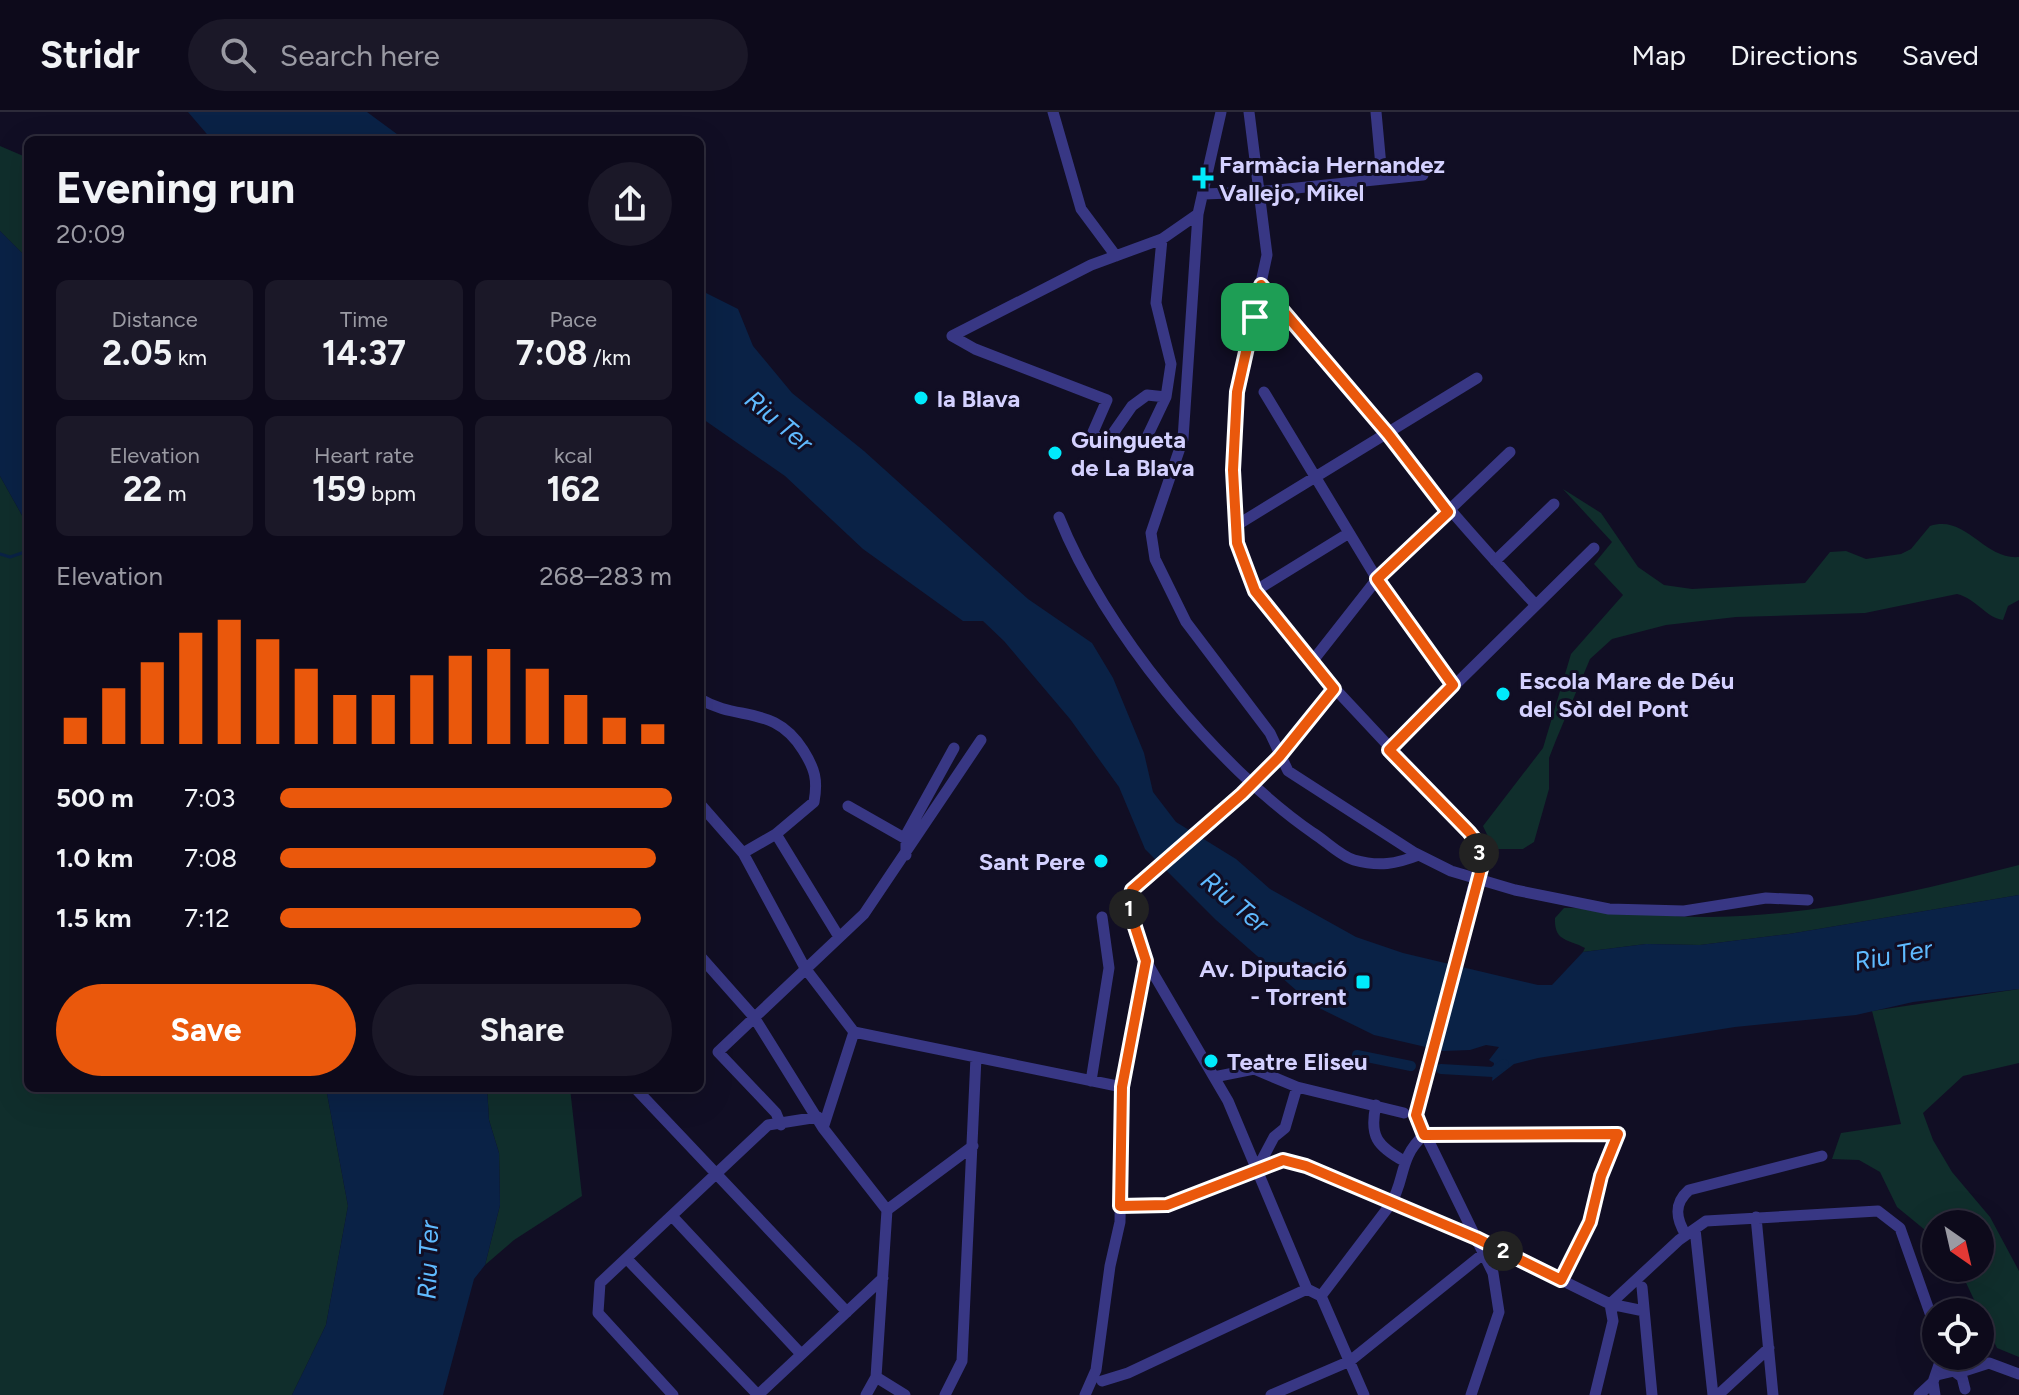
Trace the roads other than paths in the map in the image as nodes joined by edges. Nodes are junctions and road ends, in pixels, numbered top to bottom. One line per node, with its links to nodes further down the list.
1 (1053, 112): 11 (street)
2 (1221, 112): 8 (street)
3 (1249, 112): 7 (street)
4 (1376, 112): 6 (street)
5 (1423, 175): 6 (street)
6 (1382, 177): 7 (street)
7 (1257, 192): 8 (street); 12 (street)
8 (1204, 194): 9 (street)
9 (1198, 214): 10 (street); 37 (street)
10 (1162, 239): 11 (street); 15 (street)
11 (1116, 256): 15 (street)
12 (1261, 285): 16 (street); 23 (street)
13 (1477, 378): 16 (street)
14 (1264, 392): 19 (street)
15 (1166, 397): 17 (street)
16 (1388, 434): 19 (street); 21 (street)
17 (1146, 439)
18 (1510, 452): 21 (street)
19 (1316, 478): 23 (street); 24 (street)
20 (1554, 504): 26 (street)
21 (1448, 512): 26 (street); 27 (street)
22 (1059, 517): 44 (street)
23 (1237, 525): 28 (street)
24 (1349, 533): 27 (street); 28 (street)
25 (1594, 548): 29 (street)
26 (1495, 561): 29 (street)
27 (1377, 579): 30 (street); 31 (street)
28 (1255, 591): 30 (street)
29 (1535, 604): 31 (street)
30 (1311, 663): 32 (street)
31 (1453, 685): 36 (street)
32 (1334, 689): 36 (street); 37 (street)
33 (704, 700): 40 (street)
34 (981, 740): 43 (street)
35 (954, 748): 41 (street)
36 (1389, 750): 63 (street, bridge)
37 (1279, 757): 44 (street); 49 (street, bridge)
38 (848, 806): 41 (street)
39 (704, 809): 42 (street)
40 (776, 834): 42 (street); 47 (street)
41 (906, 839): 43 (street)
42 (743, 853): 50 (street)
43 (906, 855): 47 (street)
44 (1419, 855): 45 (street)
45 (1808, 900)
46 (1102, 917): 55 (street)
47 (839, 937): 50 (street)
48 (704, 961): 51 (street)
49 (1146, 961): 54 (street); 56 (street)
50 (805, 968): 51 (street); 52 (street)
51 (754, 1017): 61 (street); 62 (street)
52 (854, 1032): 53 (street); 61 (street)
53 (976, 1057): 55 (street); 64 (street)
54 (1214, 1077): 57 (street); 67 (street)
55 (1091, 1081): 56 (street)
56 (1122, 1087): 70 (street)
57 (1297, 1087): 59 (street); 67 (street)
58 (639, 1092): 68 (street)
59 (1376, 1105): 60 (street); 66 (street)
60 (1404, 1113)
61 (820, 1123): 62 (street); 71 (street)
62 (781, 1125): 68 (street)
63 (1424, 1135): 66 (street); 75 (street); 79 (street)
64 (973, 1146): 71 (street); 105 (street)
65 (1822, 1156): 74 (street)
66 (1404, 1161): 69 (street)
67 (1257, 1169): 69 (street); 70 (street); 81 (street)
68 (716, 1175): 72 (street); 86 (street)
69 (1390, 1205): 75 (street); 82 (street)
70 (1120, 1206): 96 (street)
71 (887, 1210): 78 (street)
72 (672, 1216): 77 (street); 88 (street)
73 (1756, 1217): 74 (street); 83 (street); 87 (street)
74 (1690, 1232): 84 (street); 112 (street)
75 (1476, 1238): 76 (street); 79 (street)
76 (1483, 1254): 89 (street); 109 (street)
77 (627, 1259): 101 (street); 102 (street)
78 (883, 1278): 86 (street); 97 (street)
79 (1561, 1280): 84 (street)
80 (1642, 1287): 85 (street)
81 (1307, 1289): 82 (street); 96 (street)
82 (1321, 1296): 89 (street)
83 (1925, 1298)
84 (1610, 1304): 85 (street); 110 (street)
85 (1644, 1311): 111 (street)
86 (847, 1312): 88 (street)
87 (1769, 1348): 112 (street); 113 (street)
88 (801, 1354): 102 (street)
89 (1350, 1361): 100 (street); 108 (street)
90 (1994, 1365): 95 (street)
91 (1938, 1370): 98 (street)
92 (1966, 1370): 94 (street)
93 (1977, 1370): 99 (street)
94 (1954, 1371): 98 (street); 99 (street)
95 (2019, 1374)
96 (1099, 1375): 106 (street); 107 (street)
97 (876, 1377): 103 (street); 104 (street)
98 (1935, 1379): 114 (street); 115 (street)
99 (1964, 1392)
100 (1277, 1394)
101 (673, 1395)
102 (758, 1395)
103 (866, 1395)
104 (905, 1395)
105 (945, 1395)
106 (1085, 1395)
107 (1106, 1395)
108 (1364, 1395)
109 (1471, 1395)
110 (1595, 1395)
111 (1652, 1395)
112 (1716, 1395)
113 (1773, 1395)
114 (1919, 1395)
115 (1935, 1395)

